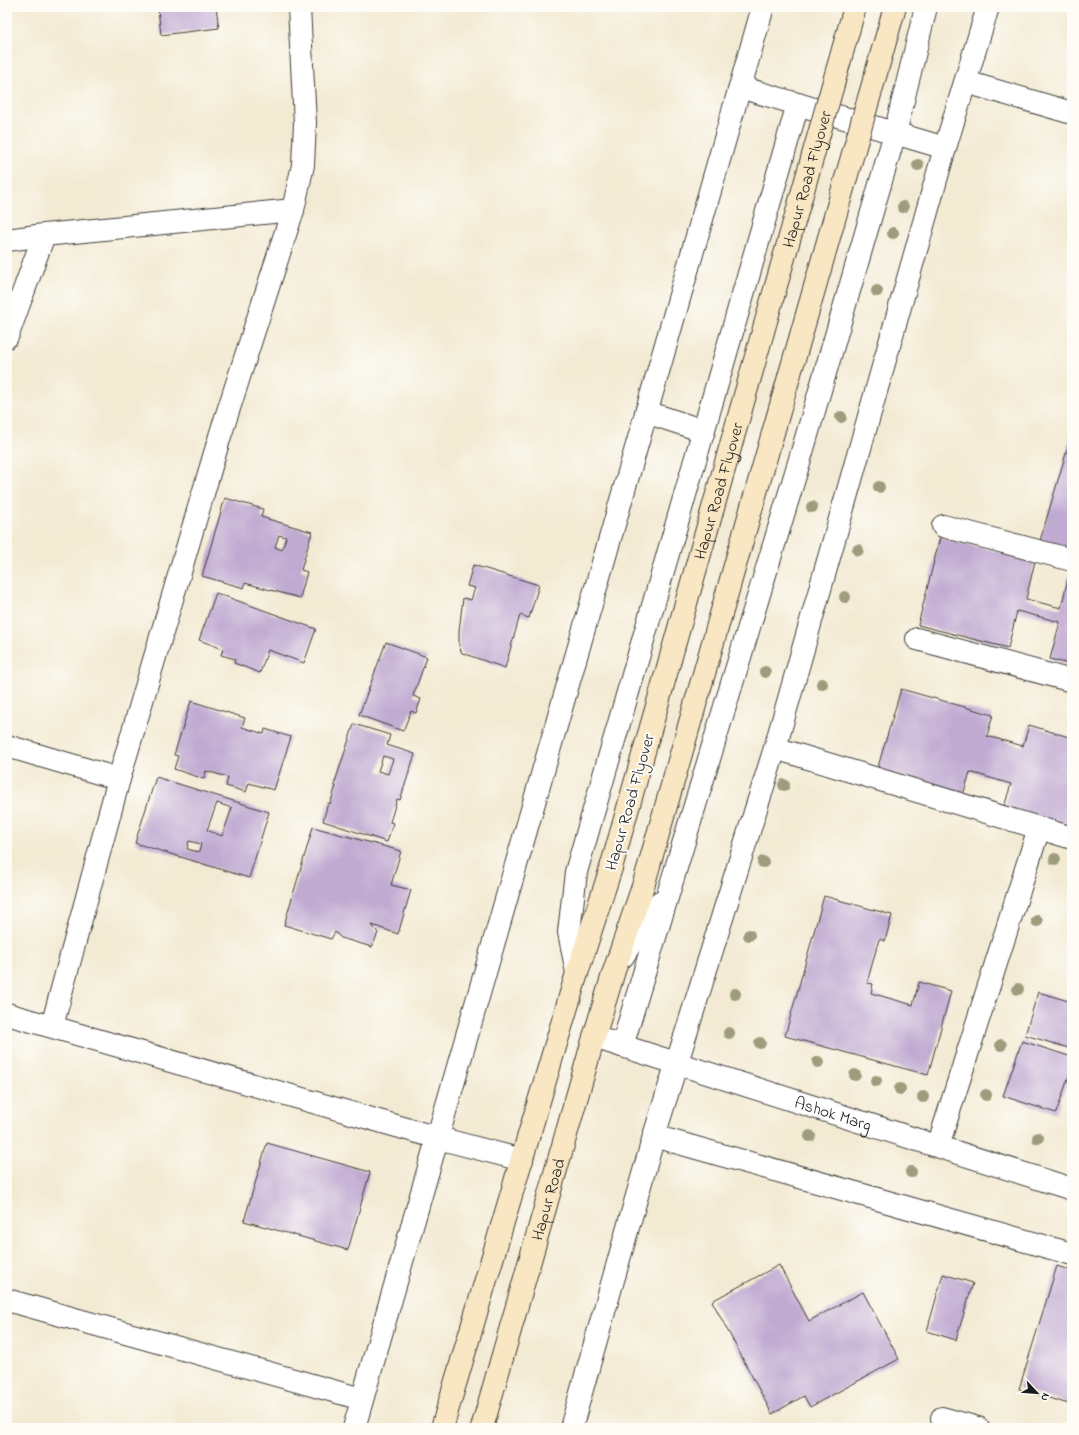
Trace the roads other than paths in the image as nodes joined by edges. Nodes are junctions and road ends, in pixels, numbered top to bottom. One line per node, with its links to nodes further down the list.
1 (300, 7): 13 (street)
2 (763, 7): 8 (street)
3 (854, 7): 30 (main road, Hapur Road Flyover, bridge)
4 (895, 7): 29 (main road, bridge)
5 (926, 7): 11 (street)
6 (988, 7): 7 (street)
7 (966, 82): 10 (street); 12 (street)
8 (740, 87): 9 (street); 17 (street)
9 (798, 104): 11 (street); 18 (street)
10 (1072, 113)
11 (895, 133): 12 (street); 28 (street)
12 (945, 148): 24 (street)
13 (293, 210): 14 (street); 25 (street)
14 (44, 235): 15 (street); 16 (street)
15 (7, 240)
16 (7, 337)
17 (646, 412): 18 (street); 37 (street)
18 (704, 431): 30 (street)
19 (943, 526): 20 (street)
20 (1072, 560)
21 (917, 639): 22 (street)
22 (1072, 681)
23 (7, 746): 25 (street)
24 (775, 748): 26 (street); 35 (street)
25 (119, 779): 32 (street)
26 (1039, 828): 27 (street); 38 (street)
27 (1072, 838)
28 (670, 890): 29 (street); 34 (street)
29 (614, 971): 33 (main road, Hapur Road)
30 (577, 973): 39 (main road, Hapur Road)
31 (7, 1014): 32 (street)
32 (52, 1026): 37 (street)
33 (594, 1037): 34 (street, Ashok Marg); 47 (main road, Hapur Road)
34 (622, 1046): 35 (street, Ashok Marg)
35 (677, 1063): 36 (street); 38 (street, Ashok Marg)
36 (654, 1136): 41 (street); 48 (street)
37 (438, 1138): 39 (street); 43 (street)
38 (938, 1146): 40 (street, Ashok Marg)
39 (522, 1160): 46 (main road, Hapur Road)
40 (1072, 1189)
41 (1072, 1254)
42 (7, 1300): 43 (street)
43 (362, 1399): 45 (street)
44 (942, 1418): 49 (street)
45 (354, 1428)
46 (442, 1428)
47 (482, 1428)
48 (571, 1428)
49 (978, 1428)

